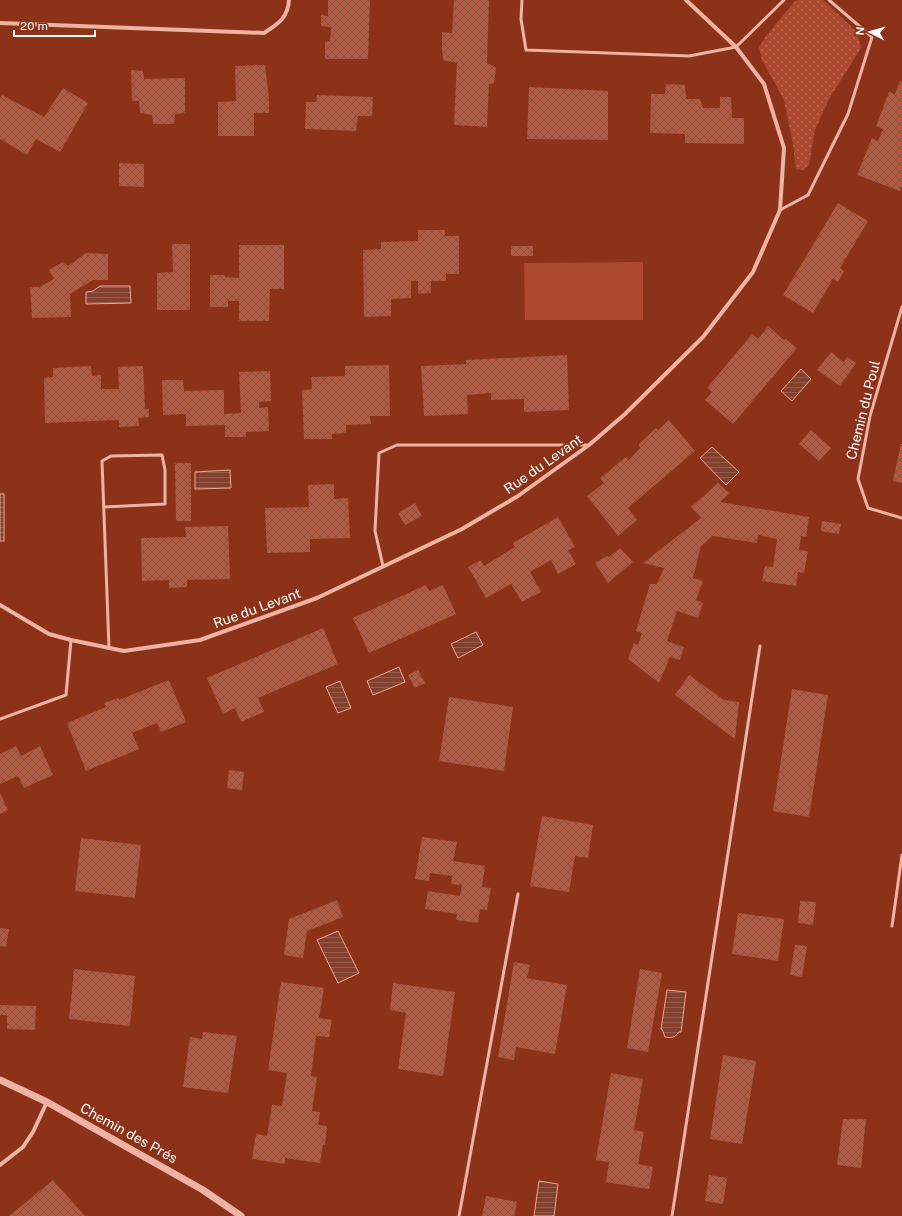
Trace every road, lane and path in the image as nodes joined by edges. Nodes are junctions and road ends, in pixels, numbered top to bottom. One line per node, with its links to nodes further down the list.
1 (289, 0): 6 (street)
2 (522, 0): 7 (lane)
3 (686, 0): 7 (street, Rue du Levant)
4 (784, 0): 7 (lane)
5 (829, 0): 8 (lane)
6 (0, 23)
7 (736, 46): 8 (street, Rue du Levant)
8 (780, 210): 10 (street, Rue du Levant)
9 (902, 307): 12 (lane, Chemin du Poul)
10 (589, 445): 13 (street, Rue du Levant); 13 (lane)
11 (104, 507): 11 (lane); 17 (lane)
12 (902, 518)
13 (384, 566): 17 (street, Rue du Levant)
14 (0, 605): 15 (street, Rue du Levant)
15 (70, 640): 17 (street, Rue du Levant); 18 (lane)
16 (760, 646): 27 (lane)
17 (109, 648)
18 (0, 719)
19 (902, 855): 21 (lane)
20 (518, 894): 26 (lane)
21 (892, 926)
22 (0, 1080): 23 (street, Chemin des Prés)
23 (47, 1102): 24 (street); 25 (street, Chemin des Prés)
24 (0, 1165)
25 (241, 1216)
26 (459, 1216)
27 (672, 1216)

